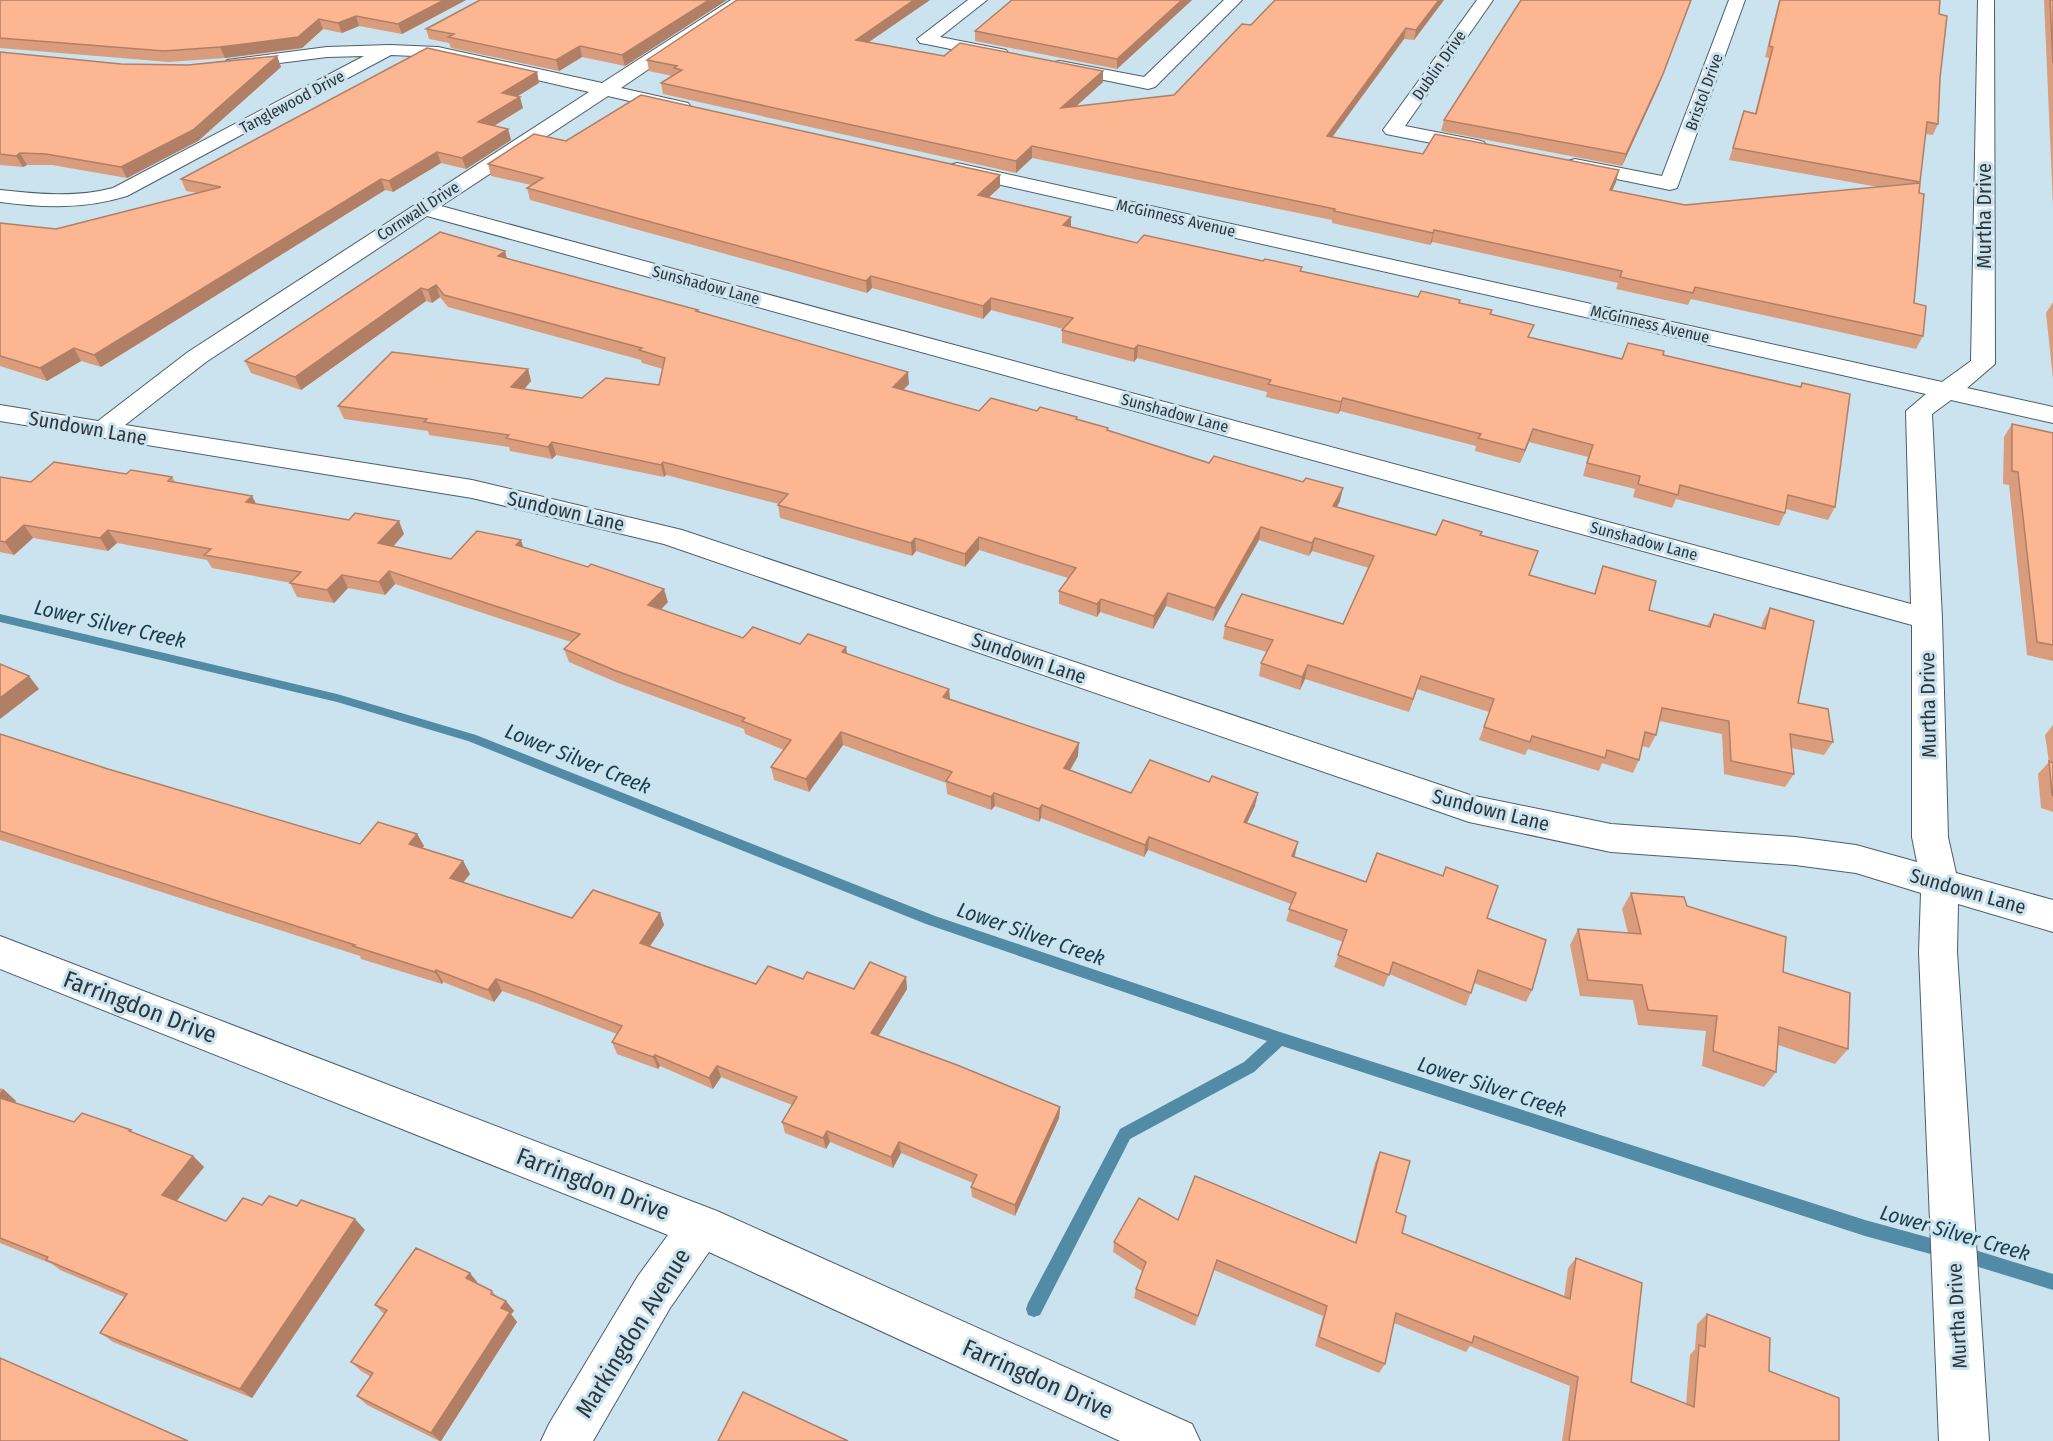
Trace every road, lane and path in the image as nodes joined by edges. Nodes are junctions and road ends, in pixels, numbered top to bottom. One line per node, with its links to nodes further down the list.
1 (742, 0): 14 (street, Cornwall Drive)
2 (979, 0): 10 (street)
3 (1234, 0): 11 (street)
4 (1485, 0): 16 (street, Dublin Drive)
5 (1737, 0): 17 (street, Bristol Drive)
6 (1986, 0): 21 (street, Murtha Drive)
7 (421, 33): 8 (street, Tanglewood Drive)
8 (390, 50): 9 (street); 13 (street, Tanglewood Drive); 14 (street)
9 (296, 57): 12 (street); 13 (street)
10 (1019, 58)
11 (1043, 62)
12 (214, 66)
13 (333, 80): 19 (street, Tanglewood Drive)
14 (605, 89): 15 (street); 20 (street, Cornwall Drive)
15 (700, 111)
16 (1497, 150)
17 (1555, 161)
18 (933, 163): 21 (street, McGinness Avenue)
19 (0, 196)
20 (423, 208): 24 (street, Cornwall Drive); 25 (street, Sunshadow Lane)
21 (1946, 391): 23 (street, McGinness Avenue); 25 (street, Murtha Drive)
22 (0, 413): 24 (street, Sundown Lane)
23 (2053, 415)
24 (101, 431): 26 (street, Sundown Lane)
25 (1927, 619): 26 (street, Murtha Drive)
26 (1940, 883): 27 (street, Sundown Lane); 32 (street, Murtha Drive)
27 (2053, 916)
28 (0, 952): 29 (street, Farringdon Drive)
29 (701, 1226): 30 (street, Markingdon Avenue); 31 (street, Farringdon Drive)
30 (566, 1441)
31 (1175, 1441)
32 (1964, 1441)

